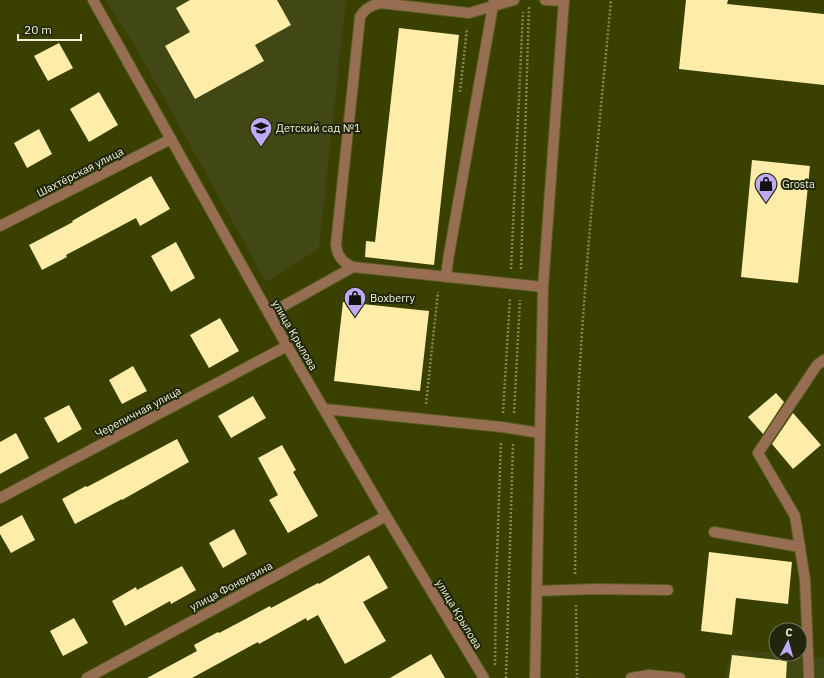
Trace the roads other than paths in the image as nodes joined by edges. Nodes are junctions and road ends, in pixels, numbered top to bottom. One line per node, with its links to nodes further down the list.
1 (93, 0): 8 (street, улица Крылова)
2 (364, 0): 7 (street)
3 (514, 0): 6 (street)
4 (545, 0): 5 (street)
5 (564, 1): 12 (street)
6 (494, 2): 7 (street); 11 (street)
7 (363, 11): 10 (street)
8 (170, 139): 9 (street, Шахтёрская улица); 13 (street, улица Крылова)
9 (0, 226)
10 (353, 267): 11 (street); 13 (street)
11 (446, 277): 12 (street)
12 (543, 287): 17 (street)
13 (269, 314): 14 (street, улица Крылова)
14 (287, 346): 16 (street, улица Крылова); 18 (street, Черепичная улица)
15 (824, 360): 21 (street)
16 (325, 409): 17 (street); 19 (street, улица Крылова)
17 (540, 433): 23 (street)
18 (0, 498)
19 (386, 516): 24 (street, улица Фонвизина); 25 (street, улица Крылова)
20 (714, 532): 21 (street)
21 (800, 547): 29 (street)
22 (668, 590): 23 (street)
23 (537, 591): 26 (street)
24 (87, 678)
25 (484, 678)
26 (536, 678)
27 (631, 678): 28 (street)
28 (680, 678)
29 (810, 678)

